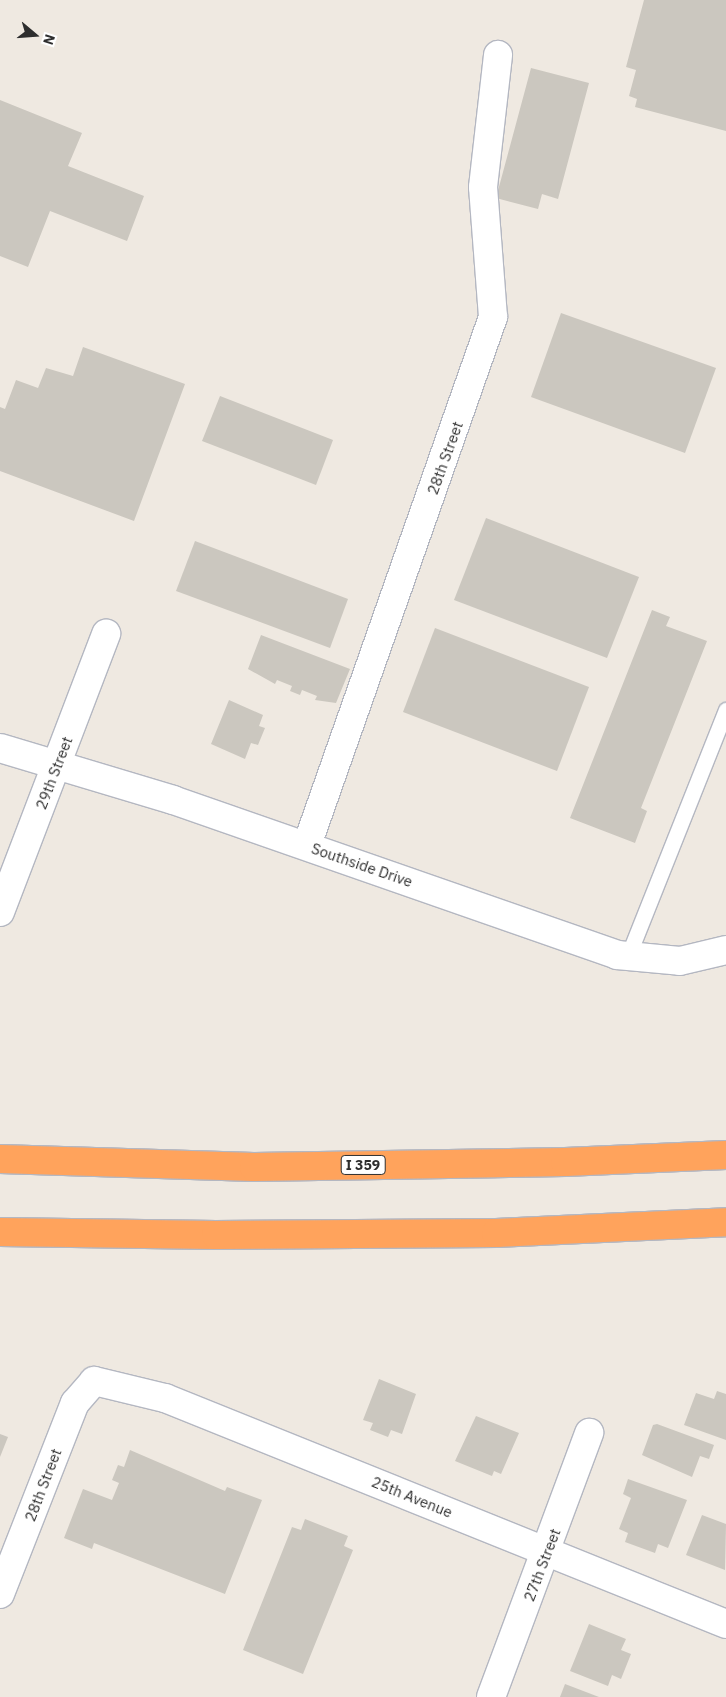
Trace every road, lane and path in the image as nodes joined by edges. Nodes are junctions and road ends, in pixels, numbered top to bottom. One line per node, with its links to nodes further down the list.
1 (498, 55): 6 (street, 28th Street)
2 (106, 634): 5 (street, 29th Street)
3 (726, 710): 9 (lane)
4 (0, 748): 5 (street, Southside Drive)
5 (58, 764): 6 (street, Southside Drive); 7 (street, 29th Street)
6 (307, 845): 9 (street, Southside Drive)
7 (0, 912)
8 (726, 950): 9 (street, Southside Drive)
9 (628, 956)
10 (726, 1155): 11 (highway, I 359)
11 (0, 1159)
12 (726, 1222): 13 (highway)
13 (0, 1232)
14 (94, 1381): 16 (street, 25th Avenue); 17 (street, 28th Street)
15 (589, 1433): 16 (street, 27th Street)
16 (548, 1552): 18 (street, 25th Avenue); 19 (street, 27th Street)
17 (0, 1594)
18 (726, 1624)
19 (491, 1697)

